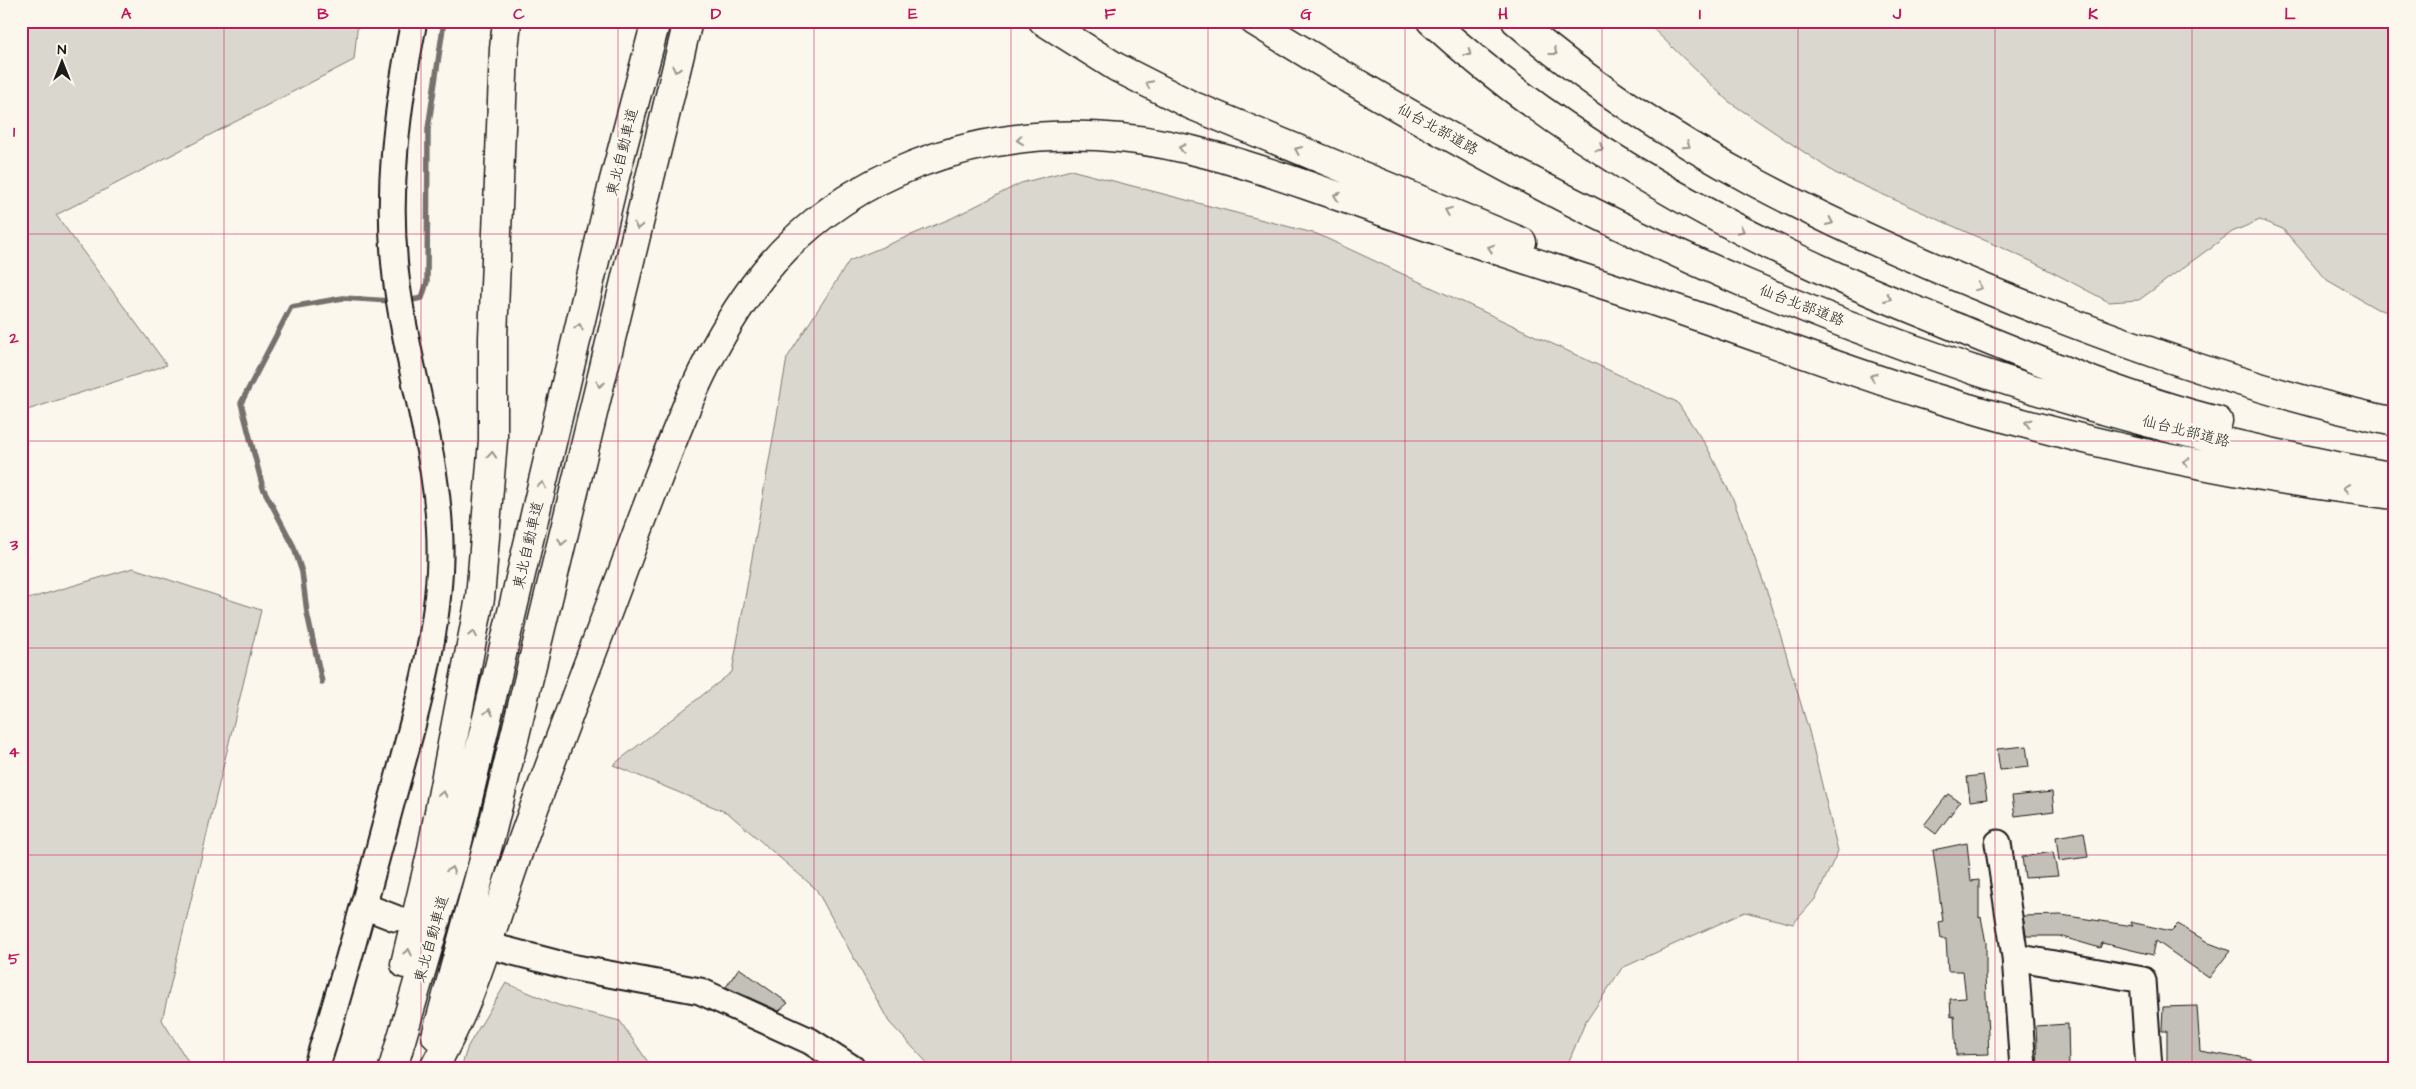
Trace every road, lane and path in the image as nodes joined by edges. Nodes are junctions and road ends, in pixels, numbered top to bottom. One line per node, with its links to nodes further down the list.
1 (414, 21): 15 (street)
2 (507, 21): 20 (highway, one-way to 2)
3 (656, 21): 21 (highway, 東北自動車道, one-way to 3)
4 (688, 21): 22 (highway, 東北自動車道, one-way to 22)
5 (1043, 21): 9 (highway, one-way to 5)
6 (1254, 21): 12 (highway, 仙台北部道路)
7 (1432, 21): 11 (highway, one-way to 11)
8 (1516, 21): 10 (highway, one-way to 10)
9 (1687, 312): 13 (highway, one-way to 9); 23 (highway, one-way to 23)
10 (2395, 422)
11 (2395, 468)
12 (2395, 477)
13 (2395, 494)
14 (1998, 843): 18 (street)
15 (364, 906): 16 (street); 19 (street)
16 (395, 918)
17 (498, 948): 24 (street)
18 (2015, 957): 25 (street); 26 (street)
19 (316, 1068)
20 (380, 1068)
21 (393, 1068)
22 (427, 1068)
23 (434, 1068)
24 (852, 1068)
25 (2023, 1068)
26 (2149, 1068)

